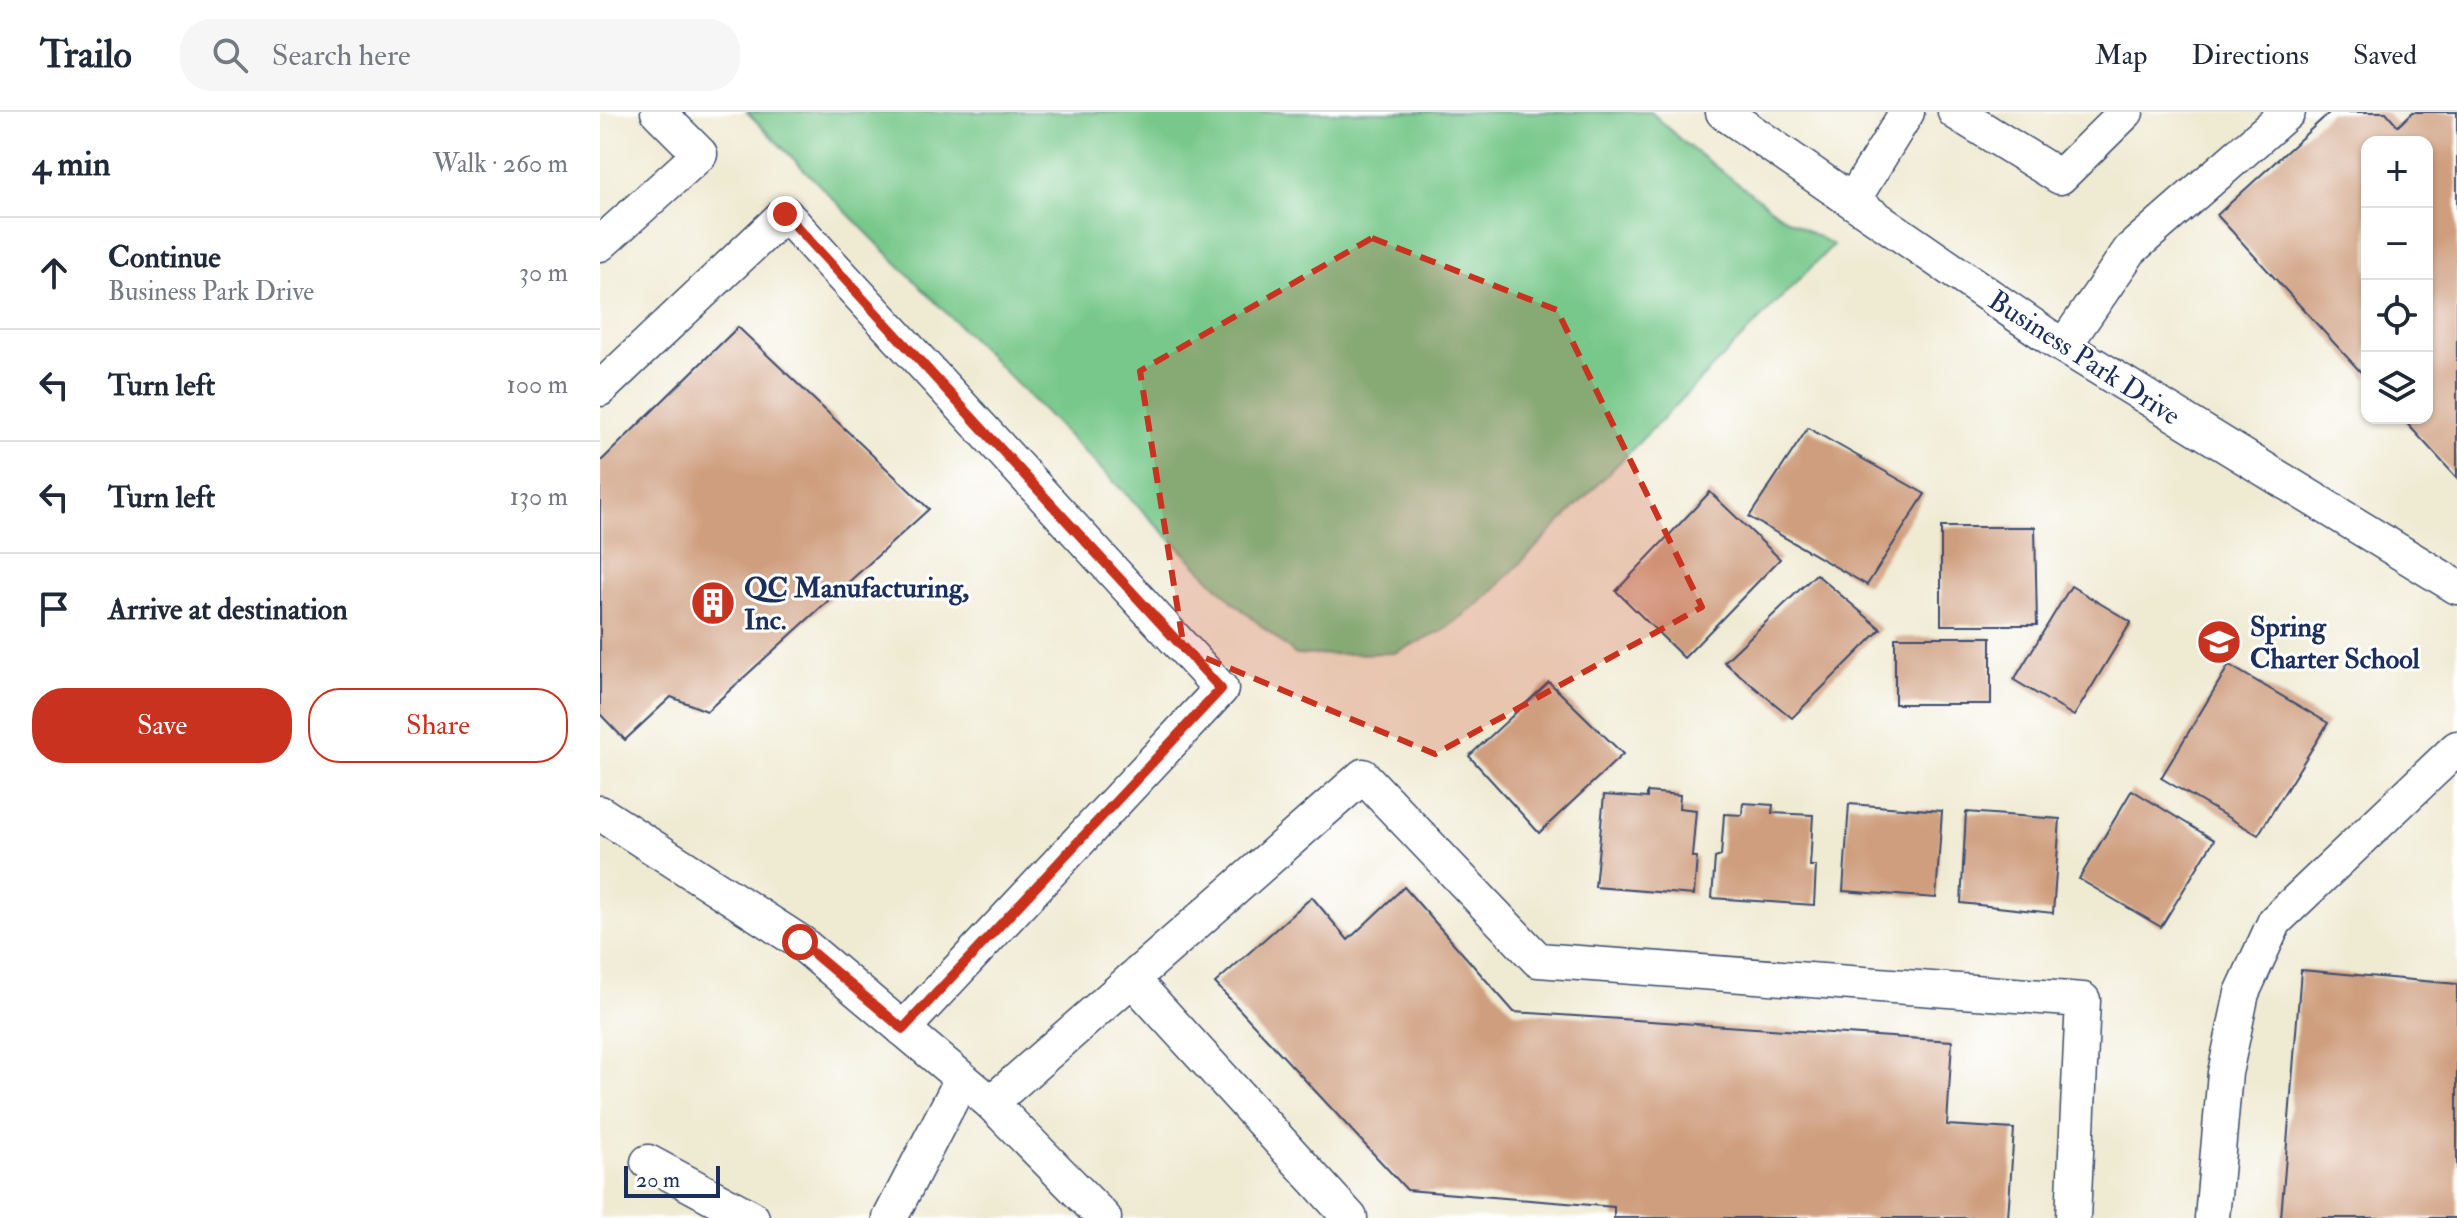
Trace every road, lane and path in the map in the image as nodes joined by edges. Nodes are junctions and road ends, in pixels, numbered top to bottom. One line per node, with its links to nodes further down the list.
1 (658, 112): 8 (street)
2 (1723, 112): 7 (street, Business Park Drive)
3 (1907, 112): 7 (street)
4 (1955, 112): 5 (street)
5 (2126, 112)
6 (2288, 112): 9 (street)
7 (1853, 200): 9 (street, Business Park Drive)
8 (600, 244)
9 (2064, 346): 11 (street, Business Park Drive)
10 (600, 389): 15 (street)
11 (2454, 581)
12 (2457, 748): 24 (street)
13 (600, 813): 15 (street)
14 (1132, 979): 17 (street); 22 (street); 23 (street)
15 (903, 1029): 16 (street)
16 (962, 1079): 17 (street); 20 (street)
17 (991, 1103): 21 (street)
18 (648, 1162): 19 (street)
19 (752, 1218)
20 (890, 1218)
21 (1104, 1218)
22 (1350, 1218)
23 (2073, 1218)
24 (2212, 1218)

